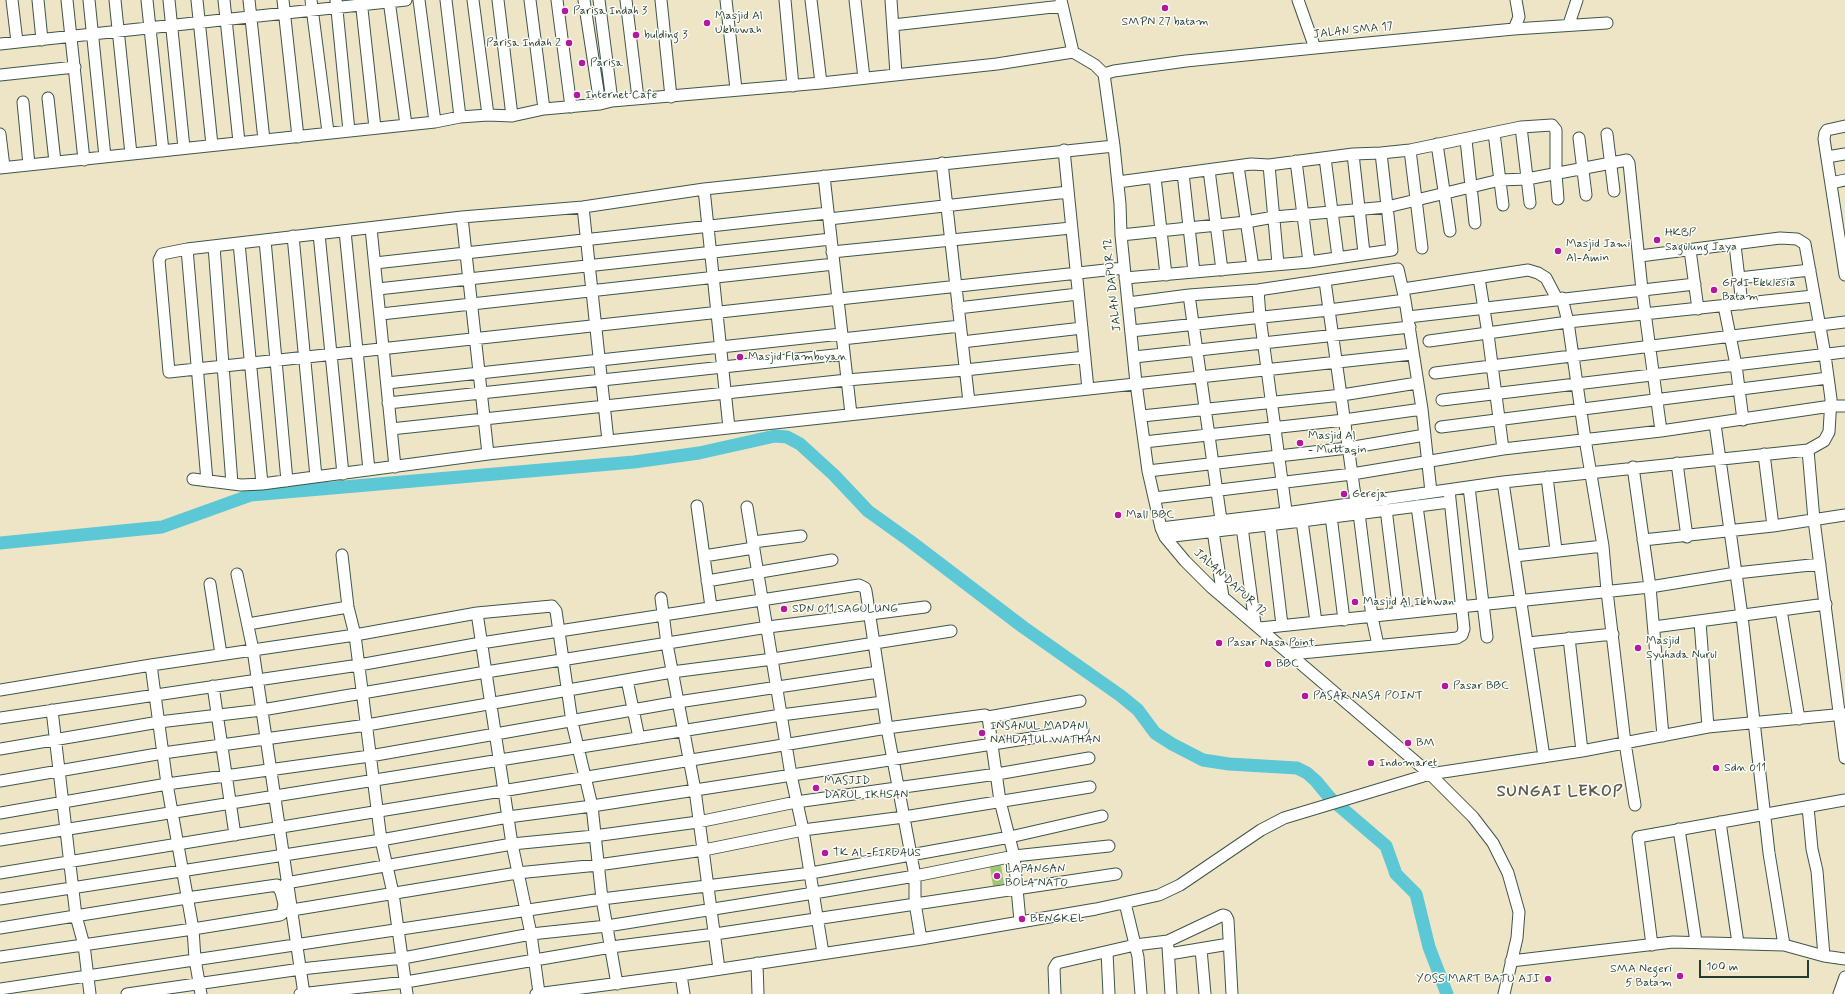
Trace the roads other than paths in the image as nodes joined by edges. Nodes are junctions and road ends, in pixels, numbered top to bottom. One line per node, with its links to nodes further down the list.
1 (12, 0): 50 (street)
2 (38, 0): 49 (street)
3 (67, 0): 48 (street)
4 (89, 0): 47 (street)
5 (115, 0): 46 (street)
6 (147, 0): 44 (street)
7 (169, 0): 42 (street)
8 (197, 0): 39 (street)
9 (224, 0): 38 (street)
10 (249, 0): 37 (street)
11 (283, 0): 36 (street)
12 (406, 0): 31 (street)
13 (419, 0): 73 (street)
14 (446, 0): 72 (street)
15 (473, 0): 70 (street)
16 (498, 0): 71 (street)
17 (530, 0): 69 (street)
18 (557, 0): 68 (street)
19 (584, 0): 67 (street)
20 (599, 0): 65 (street)
21 (626, 0): 64 (street)
22 (661, 0): 62 (street)
23 (726, 0): 61 (street)
24 (785, 0): 60 (street)
25 (811, 0): 59 (street)
26 (855, 0): 58 (street)
27 (891, 0): 43 (street)
28 (1298, 0): 52 (street)
29 (1516, 0): 45 (street)
30 (1577, 0): 41 (street)
31 (389, 1): 32 (street); 74 (street)
32 (361, 3): 34 (street); 77 (street)
33 (1061, 3): 43 (street); 53 (street)
34 (336, 4): 35 (street); 78 (street)
35 (312, 5): 36 (street); 79 (street)
36 (284, 13): 37 (street); 83 (street)
37 (251, 16): 38 (street); 85 (street)
38 (226, 19): 39 (street); 87 (street)
39 (200, 22): 42 (street); 89 (street)
40 (1607, 23): 41 (street, JALAN SMA 17)
41 (1570, 24): 45 (street, JALAN SMA 17)
42 (172, 25): 44 (street); 91 (street)
43 (893, 25): 55 (street)
44 (150, 28): 46 (street); 92 (street)
45 (1514, 29): 52 (street, JALAN SMA 17)
46 (119, 31): 47 (street); 96 (street)
47 (92, 34): 48 (street); 99 (street)
48 (71, 37): 49 (street); 54 (street)
49 (42, 40): 50 (street)
50 (17, 42): 51 (street)
51 (0, 44)
52 (1315, 48): 56 (street, JALAN SMA 17)
53 (1073, 52): 55 (street); 56 (street)
54 (74, 67): 57 (street); 102 (street)
55 (896, 74): 58 (street)
56 (1104, 74): 90 (street, JALAN DAPUR 12)
57 (0, 75)
58 (864, 78): 59 (street)
59 (821, 83): 60 (street)
60 (793, 86): 61 (street)
61 (736, 89): 62 (street)
62 (671, 97): 64 (street)
63 (48, 98): 104 (street)
64 (638, 98): 65 (street)
65 (612, 101): 67 (street)
66 (23, 102): 107 (street)
67 (600, 104): 68 (street)
68 (571, 107): 69 (street)
69 (544, 109): 71 (street)
70 (488, 115): 71 (street); 72 (street)
71 (512, 116)
72 (460, 117): 73 (street)
73 (435, 122): 74 (street)
74 (406, 125): 77 (street)
75 (1845, 126): 100 (street)
76 (1521, 127): 80 (street); 114 (street); 117 (street)
77 (376, 128): 78 (street)
78 (349, 131): 79 (street)
79 (328, 132): 83 (street)
80 (1494, 133): 86 (street); 118 (street)
81 (0, 134): 110 (street)
82 (1607, 134): 105 (street)
83 (298, 137): 85 (street)
84 (1579, 138): 111 (street)
85 (264, 140): 87 (street)
86 (1466, 140): 88 (street); 122 (street)
87 (240, 142): 89 (street)
88 (1437, 144): 94 (street); 126 (street)
89 (212, 145): 91 (street)
90 (1114, 146): 93 (street); 120 (street, JALAN DAPUR 12)
91 (184, 148): 92 (street)
92 (163, 150): 96 (street)
93 (1064, 150): 106 (street); 125 (street)
94 (1410, 150): 95 (street); 129 (street)
95 (1380, 153): 97 (street); 134 (street)
96 (131, 154): 99 (street)
97 (1354, 154): 101 (street); 135 (street)
98 (1845, 154): 100 (street)
99 (105, 157): 102 (street)
100 (1827, 157): 121 (street)
101 (1325, 158): 103 (street); 137 (street)
102 (84, 160): 104 (street)
103 (1296, 161): 108 (street); 138 (street)
104 (55, 162): 107 (street)
105 (1611, 162): 111 (street); 124 (street); 169 (street)
106 (942, 163): 115 (street); 132 (street)
107 (29, 165): 110 (street)
108 (1269, 165): 109 (street); 141 (street)
109 (1238, 166): 112 (street); 142 (street)
110 (2, 168)
111 (1583, 169): 114 (street); 127 (street)
112 (1209, 170): 113 (street); 144 (street)
113 (1183, 173): 116 (street); 148 (street)
114 (1556, 174): 117 (street); 128 (street)
115 (824, 176): 123 (street); 139 (street)
116 (1155, 177): 120 (street); 150 (street)
117 (1526, 179): 118 (street); 130 (street)
118 (1500, 180): 122 (street); 131 (street)
119 (1845, 180): 121 (street)
120 (1118, 182): 153 (street, JALAN DAPUR 12)
121 (1831, 183): 136 (street)
122 (1471, 188): 126 (street); 143 (street)
123 (704, 189): 133 (street); 145 (street)
124 (1614, 191)
125 (1068, 192): 132 (street); 147 (street)
126 (1444, 192): 129 (street); 151 (street)
127 (1586, 195)
128 (1558, 199)
129 (1416, 200): 134 (street); 162 (street)
130 (1530, 203)
131 (1503, 205)
132 (946, 206): 139 (street); 158 (street)
133 (583, 207): 140 (street); 156 (street)
134 (1387, 207): 135 (street); 168 (street)
135 (1359, 209): 137 (street); 168 (street)
136 (1840, 211): 177 (street)
137 (1333, 212): 138 (street); 170 (street)
138 (1304, 215): 141 (street); 171 (street)
139 (828, 216): 145 (street); 157 (street)
140 (462, 217): 146 (street); 166 (street)
141 (1274, 217): 142 (street); 174 (street)
142 (1246, 222): 144 (street); 176 (street)
143 (1476, 223)
144 (1217, 225): 148 (street); 178 (street)
145 (707, 227): 156 (street); 167 (street)
146 (371, 228): 149 (street); 172 (street)
147 (1071, 228): 158 (street); 181 (street)
148 (1189, 228): 150 (street); 180 (street)
149 (345, 231): 152 (street); 234 (street)
150 (1161, 231): 153 (street); 183 (street)
151 (1450, 231)
152 (319, 234): 154 (street); 236 (street)
153 (1121, 235): 182 (street, JALAN DAPUR 12)
154 (293, 236): 155 (street); 241 (street)
155 (265, 240): 159 (street); 244 (street)
156 (586, 240): 166 (street); 175 (street)
157 (831, 240): 165 (street); 167 (street)
158 (950, 240): 165 (street); 190 (street)
159 (239, 243): 161 (street); 246 (street)
160 (1735, 244): 164 (street); 179 (street); 186 (street)
161 (214, 246): 163 (street); 248 (street)
162 (1422, 248)
163 (187, 249): 252 (street); 252 (street)
164 (1690, 250): 169 (street); 189 (street)
165 (832, 252): 173 (street)
166 (466, 253): 172 (street); 187 (street)
167 (710, 253): 175 (street); 184 (street)
168 (1364, 253): 170 (street)
169 (1640, 256): 193 (street)
170 (1338, 257): 171 (street)
171 (1309, 262): 174 (street)
172 (375, 263): 191 (street)
173 (834, 264): 184 (street); 199 (street)
174 (1278, 264): 176 (street)
175 (589, 266): 187 (street); 194 (street)
176 (1253, 267): 178 (street)
177 (1844, 268)
178 (1222, 270): 180 (street)
179 (1810, 270): 186 (street); 198 (street)
180 (1194, 272): 183 (street)
181 (1076, 273): 182 (street); 190 (street); 195 (street)
182 (1125, 273): 183 (street); 201 (street, JALAN DAPUR 12)
183 (1166, 275)
184 (713, 278): 194 (street); 209 (street)
185 (1479, 278): 197 (street); 200 (street); 206 (street)
186 (1739, 278): 203 (street)
187 (469, 279): 191 (street); 202 (street)
188 (1325, 280): 192 (street); 197 (street); 208 (street)
189 (1695, 284): 193 (street); 207 (street)
190 (955, 286): 199 (street); 205 (street)
191 (378, 289): 210 (street)
192 (1258, 290): 196 (street); 212 (street)
193 (1642, 290): 200 (street); 211 (street)
194 (592, 291): 202 (street); 217 (street)
195 (1078, 294): 205 (street); 220 (street)
196 (1189, 295): 201 (street); 216 (street)
197 (1404, 295): 208 (street); 213 (street)
198 (1814, 296): 203 (street); 218 (street)
199 (838, 299): 209 (street); 224 (street)
200 (1560, 299): 206 (street); 214 (street)
201 (1128, 302): 221 (street, JALAN DAPUR 12)
202 (472, 304): 210 (street); 226 (street)
203 (1742, 304): 204 (street)
204 (1724, 306): 207 (street); 223 (street)
205 (958, 308): 219 (street)
206 (1483, 308): 213 (street); 222 (street)
207 (1698, 309): 211 (street)
208 (1329, 310): 212 (street); 225 (street)
209 (716, 312): 217 (street); 232 (street)
210 (381, 314): 231 (street)
211 (1645, 315): 214 (street); 230 (street)
212 (1260, 317): 216 (street); 229 (street)
213 (1409, 322): 225 (street); 238 (street)
214 (1568, 322): 222 (street); 239 (street)
215 (1845, 322): 218 (street)
216 (1193, 324): 221 (street); 233 (street)
217 (595, 325): 226 (street); 245 (street)
218 (1819, 325): 223 (street); 240 (street)
219 (960, 326): 224 (street); 228 (street)
220 (1082, 328): 228 (street); 242 (street)
221 (1131, 331): 243 (street, JALAN DAPUR 12)
222 (1488, 334): 227 (street); 249 (street)
223 (1731, 335): 230 (street); 250 (street)
224 (842, 336): 232 (street); 237 (street)
225 (1333, 336): 229 (street); 247 (street)
226 (476, 338): 231 (street); 255 (street)
227 (1429, 341)
228 (962, 342): 253 (street)
229 (1263, 343): 233 (street); 254 (street)
230 (1649, 346): 239 (street); 257 (street)
231 (383, 348): 234 (street); 262 (street)
232 (720, 348): 245 (street); 251 (street)
233 (1197, 349): 243 (street); 258 (street)
234 (357, 351): 236 (street); 312 (street)
235 (1845, 352): 240 (street)
236 (331, 354): 241 (street); 314 (street)
237 (844, 354): 251 (street); 261 (street)
238 (1412, 354): 247 (street); 264 (street)
239 (1573, 354): 249 (street); 265 (street)
240 (1826, 355): 250 (street); 259 (street)
241 (304, 356): 244 (street); 317 (street)
242 (1084, 357): 253 (street); 266 (street)
243 (1134, 357): 263 (street, JALAN DAPUR 12)
244 (276, 360): 246 (street); 321 (street)
245 (599, 360): 255 (street); 260 (street)
246 (250, 362): 248 (street); 325 (street)
247 (1337, 364): 254 (street); 271 (street)
248 (223, 365): 252 (street); 324 (street)
249 (1491, 365): 256 (street); 270 (street)
250 (1736, 365): 257 (street); 267 (street)
251 (722, 367): 260 (street); 269 (street)
252 (197, 368): 320 (street)
253 (965, 370): 261 (street); 274 (street)
254 (1267, 370): 258 (street); 275 (street)
255 (479, 373): 262 (street); 268 (street)
256 (1435, 373)
257 (1654, 375): 265 (street); 273 (street)
258 (1200, 376): 263 (street); 280 (street)
259 (1828, 378): 267 (street); 278 (street)
260 (601, 380): 268 (street); 277 (street)
261 (847, 380): 269 (street); 283 (street)
262 (386, 383): 276 (street)
263 (1136, 383): 266 (street); 284 (street, JALAN DAPUR 12)
264 (1417, 383): 271 (street); 281 (street)
265 (1577, 383): 270 (street); 282 (street)
266 (1088, 389): 274 (street)
267 (1739, 390): 273 (street); 288 (street)
268 (481, 393): 276 (street); 285 (street)
269 (725, 393): 277 (street); 292 (street)
270 (1495, 393): 272 (street); 287 (street)
271 (1342, 395): 275 (street); 286 (street)
272 (1442, 400)
273 (1657, 400): 282 (street); 294 (street)
274 (969, 402): 283 (street)
275 (1272, 402): 280 (street); 291 (street)
276 (388, 403): 293 (street)
277 (604, 406): 285 (street); 298 (street)
278 (1831, 406): 279 (street); 288 (street); 302 (street)
279 (1845, 406)
280 (1206, 408): 284 (street); 295 (street)
281 (1422, 409): 286 (street); 296 (street)
282 (1581, 409): 287 (street); 297 (street)
283 (851, 414): 292 (street)
284 (1142, 416): 299 (street, JALAN DAPUR 12)
285 (484, 419): 293 (street); 303 (street)
286 (1344, 420): 291 (street); 300 (street)
287 (1499, 420): 290 (street); 301 (street)
288 (1743, 420): 289 (street)
289 (1715, 424): 294 (street); 306 (street)
290 (1441, 426)
291 (1275, 427): 295 (street); 305 (street)
292 (729, 428): 298 (street)
293 (391, 429): 310 (street)
294 (1661, 431): 297 (street)
295 (1209, 434): 299 (street); 308 (street)
296 (1425, 435): 300 (street); 307 (street)
297 (1585, 439): 301 (street); 316 (street)
298 (608, 441): 303 (street)
299 (1144, 442): 313 (street, JALAN DAPUR 12)
300 (1348, 448): 305 (street); 315 (street)
301 (1503, 449): 307 (street)
302 (1808, 450): 304 (street); 341 (street)
303 (488, 454): 310 (street)
304 (1764, 454): 306 (street); 344 (street)
305 (1279, 456): 308 (street); 322 (street)
306 (1719, 458): 309 (street); 347 (street)
307 (1428, 462): 315 (street); 329 (street)
308 (1213, 463): 313 (street); 327 (street)
309 (1676, 463): 311 (street); 350 (street)
310 (395, 466): 312 (street)
311 (1634, 467): 316 (street); 351 (street)
312 (369, 470): 314 (street)
313 (1148, 471): 330 (street, JALAN DAPUR 12)
314 (343, 474): 317 (street)
315 (1352, 474): 322 (street); 335 (street)
316 (1592, 474): 318 (street); 353 (street)
317 (316, 476): 321 (street)
318 (1547, 477): 323 (street); 354 (street)
319 (193, 478): 320 (street)
320 (206, 481): 324 (street)
321 (287, 481): 325 (street)
322 (1282, 482): 327 (street); 339 (street)
323 (1503, 482): 326 (street); 357 (street)
324 (232, 484): 325 (street)
325 (262, 484)
326 (1469, 487): 328 (street); 372 (street)
327 (1217, 490): 330 (street); 340 (street)
328 (1448, 490): 329 (street); 331 (street)
329 (1432, 492): 335 (street)
330 (1154, 498): 348 (street, JALAN DAPUR 12)
331 (1449, 502): 333 (street); 374 (street)
332 (697, 506): 356 (street)
333 (1417, 506): 336 (street); 377 (street)
334 (747, 507): 352 (street)
335 (1357, 508): 336 (street); 338 (street); 339 (street); 384 (street)
336 (1386, 510): 381 (street)
337 (1845, 515): 341 (street)
338 (1331, 516): 342 (street); 385 (street)
339 (1287, 518): 340 (street); 342 (street); 343 (street)
340 (1221, 520): 348 (street)
341 (1814, 520): 344 (street); 359 (street)
342 (1302, 521): 386 (street)
343 (1270, 525): 345 (street); 389 (street)
344 (1773, 526): 347 (street)
345 (1242, 527): 346 (street); 390 (street)
346 (1213, 531): 348 (street); 367 (street)
347 (1731, 531): 350 (street); 361 (street)
348 (1163, 532): 367 (street, JALAN DAPUR 12)
349 (801, 536): 352 (street)
350 (1687, 537): 351 (street)
351 (1643, 540): 365 (street)
352 (753, 545): 356 (street); 360 (street)
353 (1603, 546): 354 (street); 366 (street)
354 (1556, 550): 357 (street)
355 (342, 555): 375 (street)
356 (704, 556): 363 (street)
357 (1515, 556): 370 (street)
358 (832, 560): 360 (street)
359 (1820, 564): 361 (street); 371 (street)
360 (758, 572): 363 (street); 369 (street)
361 (1736, 573): 365 (street); 383 (street)
362 (237, 574): 388 (street)
363 (707, 581): 376 (street)
364 (210, 584): 405 (street)
365 (1650, 587): 366 (street); 391 (street)
366 (1607, 592): 370 (street); 395 (street)
367 (1223, 597): 390 (street, JALAN DAPUR 12)
368 (661, 598): 382 (street)
369 (762, 600): 376 (street); 380 (street); 392 (street)
370 (1521, 600): 372 (street); 401 (street)
371 (1826, 604): 378 (street); 429 (street)
372 (1482, 605): 374 (street); 397 (street)
373 (925, 606): 380 (street)
374 (1462, 606): 377 (street); 403 (street)
375 (348, 607): 388 (street); 396 (street)
376 (711, 607): 382 (street)
377 (1431, 609): 381 (street)
378 (1781, 610): 383 (street); 434 (street)
379 (477, 613): 394 (street); 396 (street); 399 (street)
380 (869, 613): 392 (street); 400 (street)
381 (1399, 613): 384 (street)
382 (663, 614): 394 (street); 402 (street)
383 (1742, 616): 387 (street); 437 (street)
384 (1372, 617): 385 (street); 403 (street)
385 (1344, 620): 386 (street)
386 (1316, 622): 389 (street)
387 (1700, 622): 391 (street); 439 (street)
388 (248, 624): 404 (street)
389 (1282, 625): 390 (street)
390 (1258, 626): 406 (street, JALAN DAPUR 12)
391 (1654, 627): 444 (street)
392 (768, 628): 402 (street); 407 (street)
393 (951, 631): 400 (street)
394 (559, 633): 399 (street); 408 (street)
395 (1613, 634): 398 (street); 448 (street)
396 (355, 635): 404 (street); 410 (street)
397 (1487, 638)
398 (1569, 638): 401 (street); 454 (street)
399 (481, 643): 410 (street); 411 (street)
400 (874, 643): 407 (street); 413 (street)
401 (1528, 643): 457 (street)
402 (667, 644): 408 (street); 412 (street)
403 (1378, 645): 406 (street)
404 (253, 650): 405 (street); 414 (street)
405 (221, 654): 409 (street)
406 (1292, 654): 466 (street, JALAN DAPUR 12)
407 (773, 659): 412 (street); 417 (street)
408 (563, 660): 411 (street); 419 (street)
409 (151, 665): 418 (street); 421 (street)
410 (359, 665): 414 (street); 420 (street)
411 (486, 672): 420 (street); 425 (street)
412 (672, 672): 415 (street); 423 (street)
413 (878, 672): 417 (street); 424 (street)
414 (257, 679): 416 (street); 427 (street)
415 (627, 680): 419 (street); 428 (street)
416 (213, 686): 421 (street); 430 (street)
417 (777, 687): 423 (street); 431 (street)
418 (0, 690)
419 (567, 691): 425 (street); 436 (street)
420 (363, 694): 427 (street); 438 (street)
421 (155, 695): 426 (street); 435 (street)
422 (1080, 701): 432 (street)
423 (678, 702): 428 (street); 442 (street)
424 (883, 702): 431 (street); 440 (street)
425 (490, 703): 438 (street); 443 (street)
426 (52, 710): 433 (street); 446 (street)
427 (262, 710): 430 (street); 447 (street)
428 (633, 711): 436 (street); 445 (street)
429 (1842, 714): 434 (street); 459 (street)
430 (218, 715): 435 (street); 449 (street)
431 (781, 715): 442 (street); 450 (street)
432 (988, 717): 440 (street); 451 (street)
433 (0, 718)
434 (1799, 719): 437 (street)
435 (159, 722): 446 (street); 455 (street)
436 (572, 722): 443 (street); 452 (street)
437 (1755, 722): 439 (street); 489 (street)
438 (367, 725): 447 (street); 456 (street)
439 (1708, 727): 444 (street)
440 (887, 728): 450 (street); 460 (street)
441 (1083, 730): 451 (street)
442 (683, 731): 445 (street); 462 (street)
443 (495, 733): 456 (street); 461 (street)
444 (1663, 736): 448 (street)
445 (639, 738): 452 (street)
446 (56, 740): 453 (street); 464 (street)
447 (266, 740): 449 (street); 463 (street)
448 (1625, 743): 454 (street); 483 (street)
449 (222, 745): 455 (street); 467 (street)
450 (787, 745): 462 (street); 468 (street)
451 (993, 745): 460 (street); 465 (street)
452 (578, 748): 461 (street); 469 (street)
453 (0, 749)
454 (1582, 751): 457 (street)
455 (163, 753): 464 (street); 472 (street)
456 (370, 756): 463 (street); 470 (street)
457 (1544, 757): 466 (street)
458 (1089, 758): 465 (street)
459 (1845, 758)
460 (893, 759): 468 (street); 473 (street)
461 (499, 760): 470 (street); 476 (street)
462 (689, 761): 469 (street); 475 (street)
463 (270, 770): 467 (street); 477 (street)
464 (60, 772): 471 (street); 481 (street)
465 (997, 774): 473 (street); 479 (street)
466 (1430, 774): 529 (street); 564 (street, JALAN DAPUR 12)
467 (227, 776): 472 (street); 482 (street)
468 (791, 776): 475 (street); 480 (street)
469 (585, 778): 476 (street); 484 (street)
470 (374, 780): 477 (street); 487 (street)
471 (0, 781)
472 (167, 784): 481 (street); 486 (street)
473 (898, 787): 480 (street); 492 (street)
474 (1090, 787): 479 (street)
475 (695, 790): 484 (street); 493 (street)
476 (504, 791): 487 (street); 491 (street)
477 (274, 796): 482 (street); 495 (street)
478 (1845, 800): 485 (street)
479 (1000, 801): 492 (street); 501 (street)
480 (796, 802): 493 (street); 498 (street)
481 (63, 803): 488 (street); 496 (street)
482 (230, 803): 486 (street); 499 (street)
483 (1635, 805)
484 (592, 806): 491 (street); 500 (street)
485 (1808, 807): 489 (street); 558 (street)
486 (172, 812): 496 (street); 504 (street)
487 (378, 812): 495 (street); 503 (street)
488 (0, 813)
489 (1764, 814): 494 (street); 551 (street)
490 (1102, 816): 501 (street)
491 (508, 817): 503 (street); 505 (street)
492 (904, 817): 498 (street); 509 (street)
493 (698, 822): 500 (street); 507 (street)
494 (1720, 822): 497 (street); 546 (street)
495 (278, 828): 499 (street); 508 (street)
496 (67, 829): 502 (street); 511 (street)
497 (1679, 829): 545 (street); 550 (street)
498 (803, 830): 507 (street); 517 (street)
499 (235, 835): 504 (street)
500 (594, 836): 505 (street); 513 (street)
501 (1010, 837): 509 (street); 510 (street)
502 (0, 840)
503 (381, 840): 508 (street); 512 (street)
504 (178, 844): 511 (street); 514 (street)
505 (512, 844): 512 (street); 516 (street)
506 (1109, 846): 510 (street)
507 (704, 850): 513 (street); 521 (street)
508 (282, 856): 514 (street); 520 (street)
509 (911, 856): 517 (street); 519 (street)
510 (1014, 856): 519 (street); 523 (street)
511 (70, 862): 515 (street); 522 (street)
512 (388, 865): 520 (street); 525 (street)
513 (598, 865): 516 (street); 528 (street)
514 (183, 871): 522 (street); 526 (street)
515 (0, 873)
516 (517, 873): 525 (street); 532 (street)
517 (811, 873): 521 (street); 524 (street)
518 (1116, 874): 523 (street)
519 (914, 876): 524 (street); 530 (street)
520 (286, 883): 531 (street)
521 (707, 885): 528 (street); 533 (street)
522 (74, 888): 527 (street); 534 (street)
523 (1018, 889): 530 (street); 536 (street)
524 (814, 893): 533 (street); 535 (street)
525 (393, 894): 531 (street); 540 (street)
526 (187, 898): 534 (street); 539 (street); 539 (street)
527 (0, 899)
528 (602, 899): 532 (street); 537 (street)
529 (1125, 903): 536 (street); 552 (street)
530 (915, 904): 535 (street); 543 (street)
531 (292, 910): 549 (street)
532 (524, 910): 540 (street); 541 (street)
533 (712, 910): 537 (street); 542 (street)
534 (76, 916): 538 (street); 548 (street)
535 (818, 920): 542 (street); 556 (street)
536 (1020, 921): 543 (street)
537 (607, 926): 541 (street); 553 (street)
538 (0, 928)
539 (193, 929): 548 (street); 561 (street)
540 (397, 930): 549 (street); 560 (street)
541 (531, 934): 560 (street); 562 (street)
542 (715, 934): 553 (street); 567 (street)
543 (921, 939): 556 (street)
544 (1168, 941): 547 (street); 552 (street); 557 (street)
545 (1696, 942): 546 (street); 550 (street)
546 (1738, 943): 551 (street)
547 (1229, 944): 554 (street); 590 (street)
548 (84, 945): 559 (street); 569 (street)
549 (296, 945): 561 (street); 566 (street)
550 (1652, 945): 564 (street)
551 (1784, 945): 558 (street)
552 (1135, 946): 555 (street); 587 (street)
553 (611, 948): 562 (street); 573 (street)
554 (1201, 949): 557 (street); 589 (street)
555 (1107, 952): 585 (street); 586 (street)
556 (823, 953): 565 (street)
557 (1169, 954): 588 (street)
558 (1824, 956): 563 (street)
559 (0, 957)
560 (403, 958): 566 (street); 572 (street)
561 (195, 959): 569 (street); 571 (street)
562 (534, 959): 572 (street); 582 (street)
563 (1845, 959)
564 (1511, 961): 591 (street, JALAN DAPUR 12)
565 (757, 963): 567 (street); 584 (street)
566 (301, 969): 571 (street); 580 (street)
567 (719, 969): 568 (street)
568 (681, 975): 573 (street); 583 (street)
569 (87, 977): 574 (street); 576 (street)
570 (1845, 977): 592 (street)
571 (199, 982): 577 (street); 578 (street)
572 (406, 982): 580 (street); 581 (street)
573 (617, 984): 575 (street)
574 (0, 989)
575 (578, 991): 582 (street)
576 (90, 994)
577 (128, 994)
578 (200, 994)
579 (300, 994): 580 (street)
580 (304, 994)
581 (407, 994)
582 (538, 994)
583 (684, 994)
584 (758, 994)
585 (1055, 994)
586 (1109, 994)
587 (1141, 994)
588 (1171, 994)
589 (1205, 994)
590 (1232, 994)
591 (1504, 994)
592 (1839, 994)

